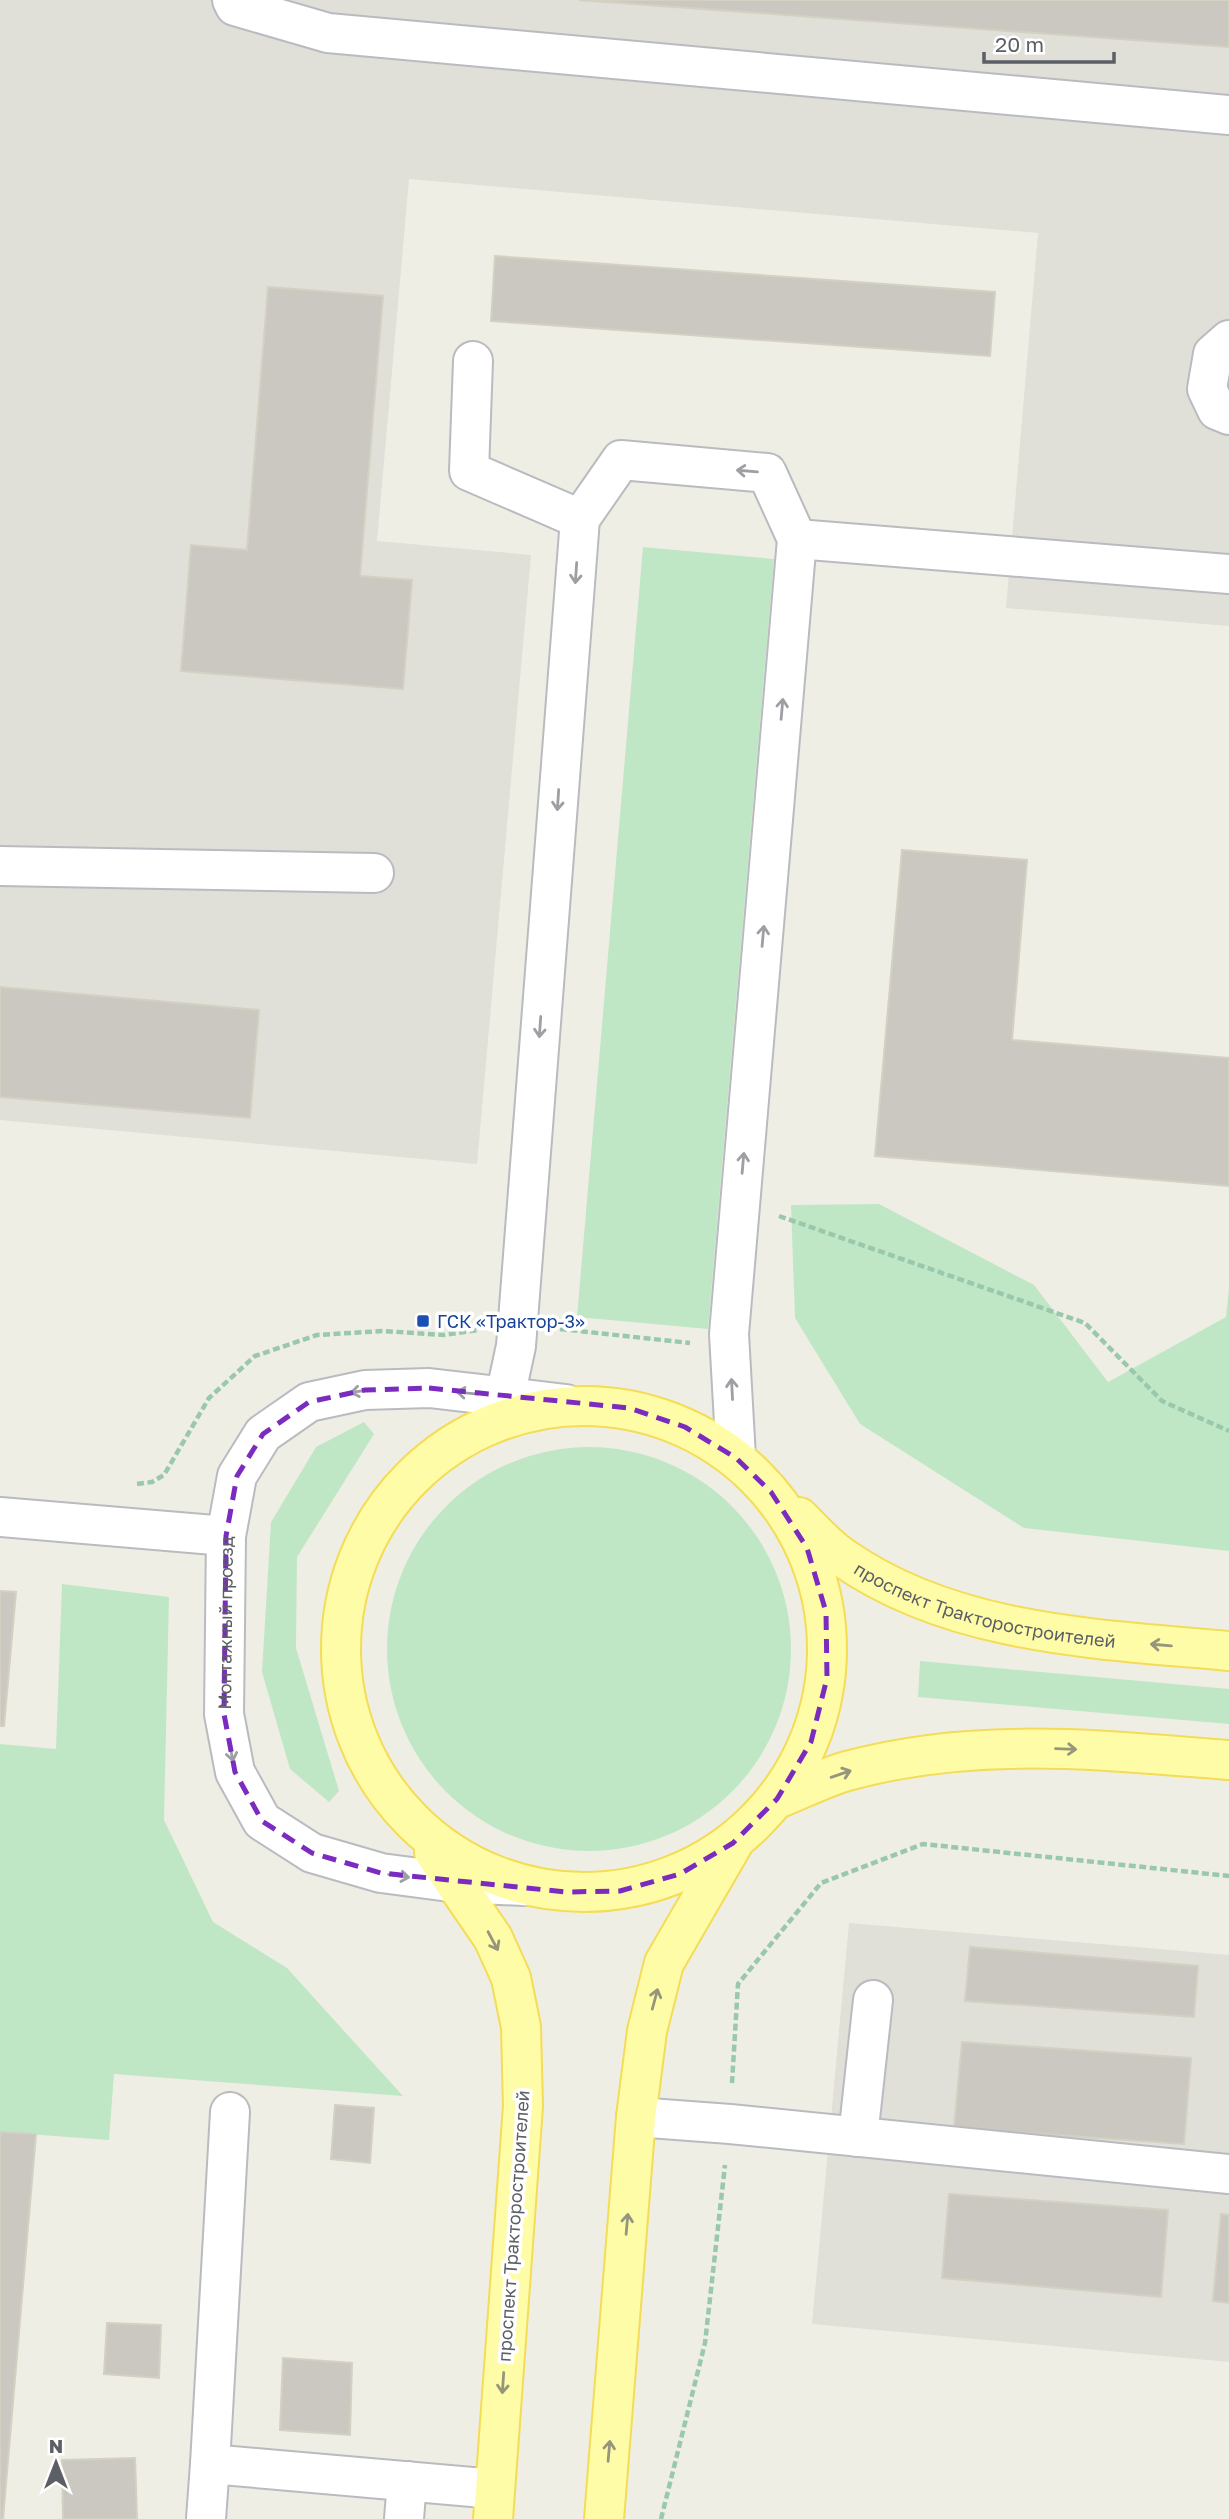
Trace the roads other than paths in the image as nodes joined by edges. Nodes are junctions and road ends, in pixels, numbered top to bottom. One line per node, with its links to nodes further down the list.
1 (232, 0): 2 (street)
2 (1229, 115)
3 (1229, 340): 5 (street)
4 (473, 362): 6 (street)
5 (1229, 415)
6 (580, 519): 7 (street, one-way to 6); 11 (street, one-way to 11)
7 (797, 539): 8 (street); 12 (street, one-way to 7)
8 (1229, 574)
9 (0, 866): 10 (street)
10 (374, 873)
11 (499, 1409): 12 (main road); 15 (street, one-way to 15); 19 (main road)
12 (736, 1458): 13 (main road)
13 (771, 1492): 16 (main road, проспект Тракторостроителей, one-way to 13); 18 (main road)
14 (0, 1517): 15 (street, Монтажный проезд)
15 (226, 1536): 21 (street, Монтажный проезд, one-way to 21)
16 (1229, 1651)
17 (1229, 1760): 18 (main road, one-way to 17)
18 (778, 1799): 20 (main road)
19 (420, 1834): 21 (main road, проспект Тракторостроителей); 22 (main road)
20 (733, 1843): 22 (main road); 25 (main road, one-way to 20)
21 (457, 1883): 22 (street, Монтажный проезд); 30 (main road, проспект Тракторостроителей, one-way to 30)
22 (524, 1886)
23 (873, 2000): 26 (street)
24 (230, 2112): 28 (street)
25 (636, 2117): 26 (street); 33 (main road, one-way to 25)
26 (858, 2137): 27 (street)
27 (1229, 2174)
28 (210, 2464): 29 (street); 31 (street)
29 (407, 2482): 30 (street); 32 (street)
30 (494, 2504)
31 (206, 2519)
32 (404, 2519)
33 (604, 2519)

